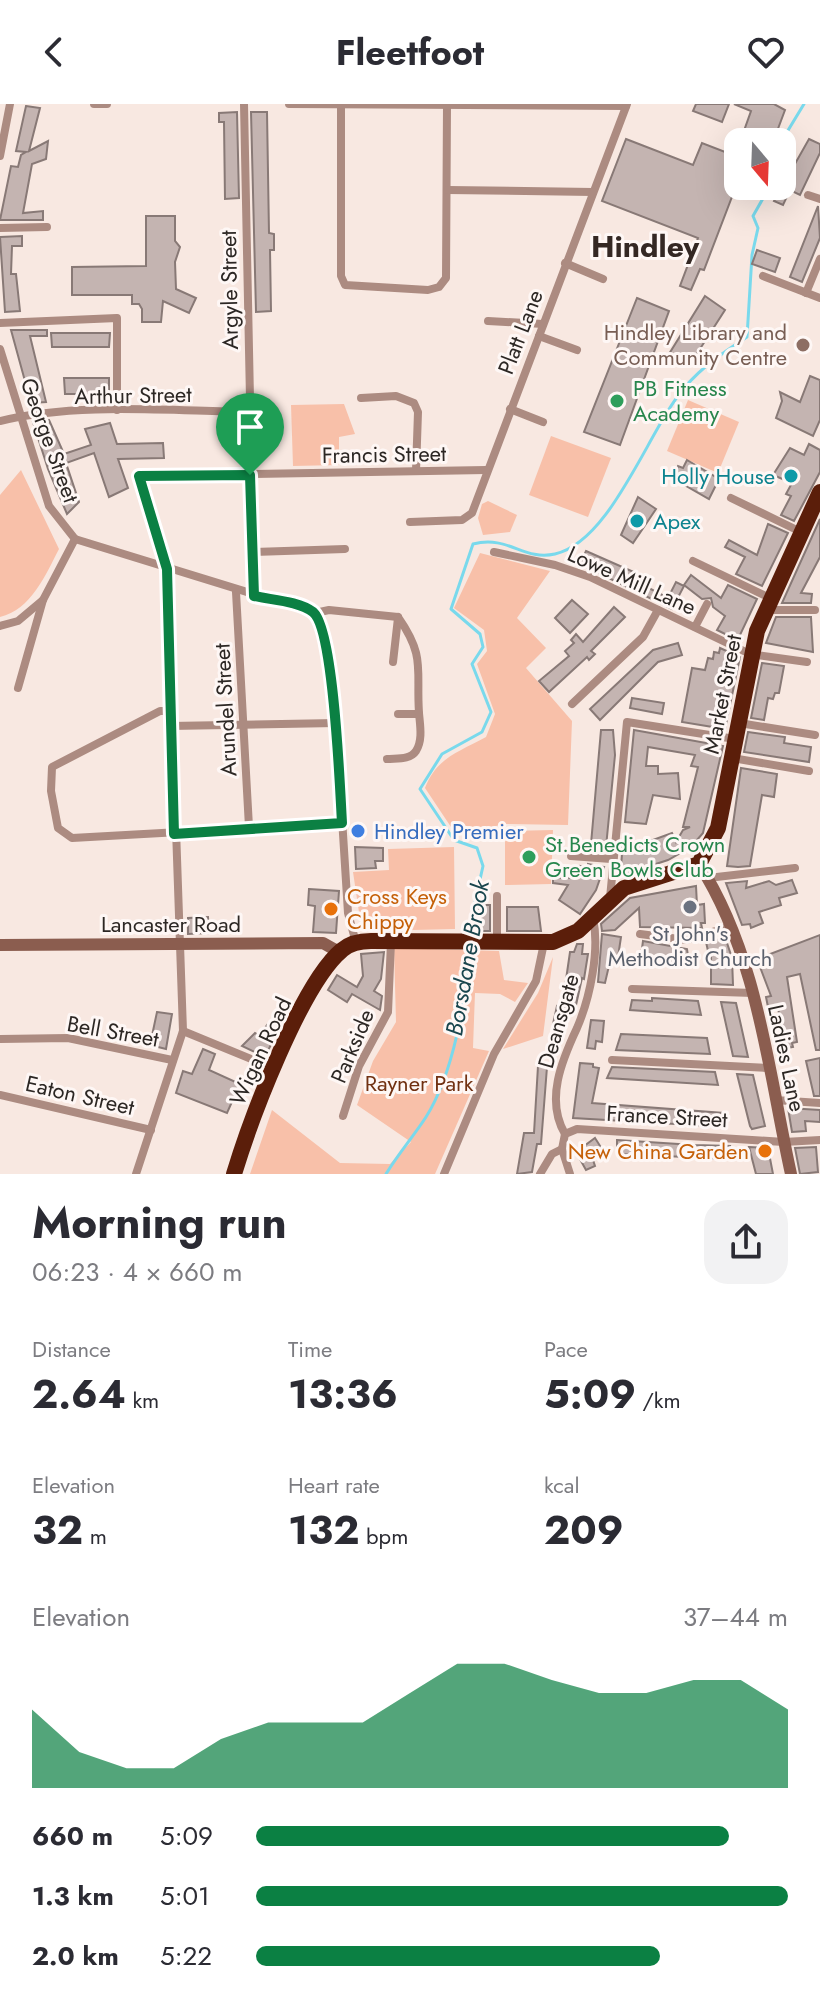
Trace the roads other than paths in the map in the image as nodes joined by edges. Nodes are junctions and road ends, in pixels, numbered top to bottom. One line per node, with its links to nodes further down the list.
1 (10, 104): 10 (street)
2 (94, 104): 3 (street)
3 (107, 104)
4 (244, 104): 32 (street, Argyle Street)
5 (289, 104): 8 (street)
6 (466, 104): 7 (street); 9 (street)
7 (627, 105): 12 (street, Platt Lane)
8 (341, 106): 9 (street); 11 (street)
9 (447, 106): 11 (street)
10 (0, 156)
11 (448, 190): 12 (street)
12 (593, 192): 18 (street, Platt Lane)
13 (808, 195): 14 (street)
14 (820, 199)
15 (47, 227): 16 (street)
16 (0, 228)
17 (820, 259): 21 (street)
18 (565, 263): 20 (street); 25 (street, Platt Lane)
19 (763, 276): 21 (street)
20 (603, 279)
21 (806, 293): 22 (street)
22 (820, 298)
23 (488, 321): 25 (street)
24 (0, 323): 31 (street)
25 (543, 324): 26 (street, Platt Lane)
26 (539, 336): 28 (street); 30 (street, Platt Lane)
27 (0, 349): 33 (street, George Street)
28 (577, 350)
29 (361, 398): 37 (street)
30 (510, 409): 35 (street); 36 (street, Platt Lane)
31 (117, 410): 32 (street, Arthur Street); 33 (street, Arthur Street)
32 (248, 412): 38 (street, Argyle Street)
33 (18, 417): 34 (street, Arthur Street); 43 (street, George Street)
34 (0, 421)
35 (543, 422)
36 (486, 470): 37 (street, Francis Street); 41 (street, Platt Lane)
37 (416, 471): 38 (street, Francis Street)
38 (250, 475): 45 (street, Argyle Street); 48 (street, Francis Street)
39 (820, 492): 42 (highway, Market Street)
40 (731, 498): 42 (street)
41 (410, 522)
42 (801, 532): 53 (highway, Market Street)
43 (75, 539): 48 (street); 51 (street)
44 (345, 549): 45 (street)
45 (252, 552): 50 (street, Argyle Street)
46 (494, 552): 54 (street, Lowe Mill Lane)
47 (693, 561): 53 (street)
48 (167, 569): 49 (street); 65 (street)
49 (236, 592): 50 (street); 69 (street, Arundel Street)
50 (254, 596): 56 (street)
51 (43, 600): 58 (street); 63 (street)
52 (707, 604): 59 (street)
53 (767, 604): 55 (street); 60 (highway, Market Street)
54 (658, 610): 59 (street, Lowe Mill Lane); 64 (street)
55 (815, 610)
56 (315, 613): 57 (street); 68 (street)
57 (398, 617): 61 (street); 67 (street)
58 (0, 626)
59 (695, 627): 60 (street, Lowe Mill Lane)
60 (750, 654): 62 (street, Lowe Mill Lane); 71 (highway, Market Street)
61 (393, 662)
62 (807, 662)
63 (18, 688)
64 (572, 704)
65 (170, 711): 70 (street); 78 (street)
66 (398, 714): 67 (street)
67 (419, 714): 74 (street)
68 (336, 723): 69 (street); 76 (street)
69 (245, 725): 70 (street); 77 (street, Arundel Street)
70 (170, 726): 78 (street)
71 (737, 731): 72 (street); 73 (highway, Market Street); 80 (street)
72 (815, 735)
73 (732, 758): 75 (street); 82 (highway, Market Street)
74 (387, 759)
75 (809, 771)
76 (342, 823): 77 (street); 89 (street)
77 (249, 827): 78 (street)
78 (174, 834): 92 (street)
79 (571, 856): 80 (street)
80 (611, 859): 84 (street)
81 (795, 868): 82 (street)
82 (704, 871): 84 (highway); 86 (street, Ladies Lane)
83 (497, 896): 90 (street)
84 (610, 898): 85 (highway)
85 (593, 917): 91 (highway); 108 (street, Deansgate)
86 (731, 926): 87 (street); 96 (street, Ladies Lane)
87 (640, 934)
88 (391, 941): 89 (highway); 90 (highway); 106 (street, Parkside)
89 (356, 943): 94 (highway)
90 (497, 943): 91 (highway)
91 (544, 943): 114 (street)
92 (179, 944): 93 (street, Lancaster Road); 94 (street, Lancaster Road); 97 (street)
93 (0, 945)
94 (339, 952): 101 (highway, Wigan Road)
95 (632, 989): 96 (street)
96 (753, 993): 102 (street, Ladies Lane)
97 (183, 1031): 99 (street); 101 (street)
98 (0, 1039): 99 (street, Bell Street)
99 (172, 1060): 107 (street)
100 (612, 1060): 102 (street)
101 (273, 1068): 113 (highway, Wigan Road)
102 (769, 1068): 104 (street, Ladies Lane)
103 (0, 1095): 107 (street, Eaton Street)
104 (775, 1100): 105 (street); 110 (street, Ladies Lane)
105 (820, 1103)
106 (343, 1116)
107 (151, 1130): 112 (street)
108 (565, 1134): 110 (street, France Street); 111 (street)
109 (820, 1140): 110 (street, France Street)
110 (784, 1142): 117 (street, Ladies Lane)
111 (562, 1149): 115 (street); 116 (street)
112 (136, 1174)
113 (234, 1174)
114 (444, 1174)
115 (540, 1174)
116 (570, 1174)
117 (791, 1174)

